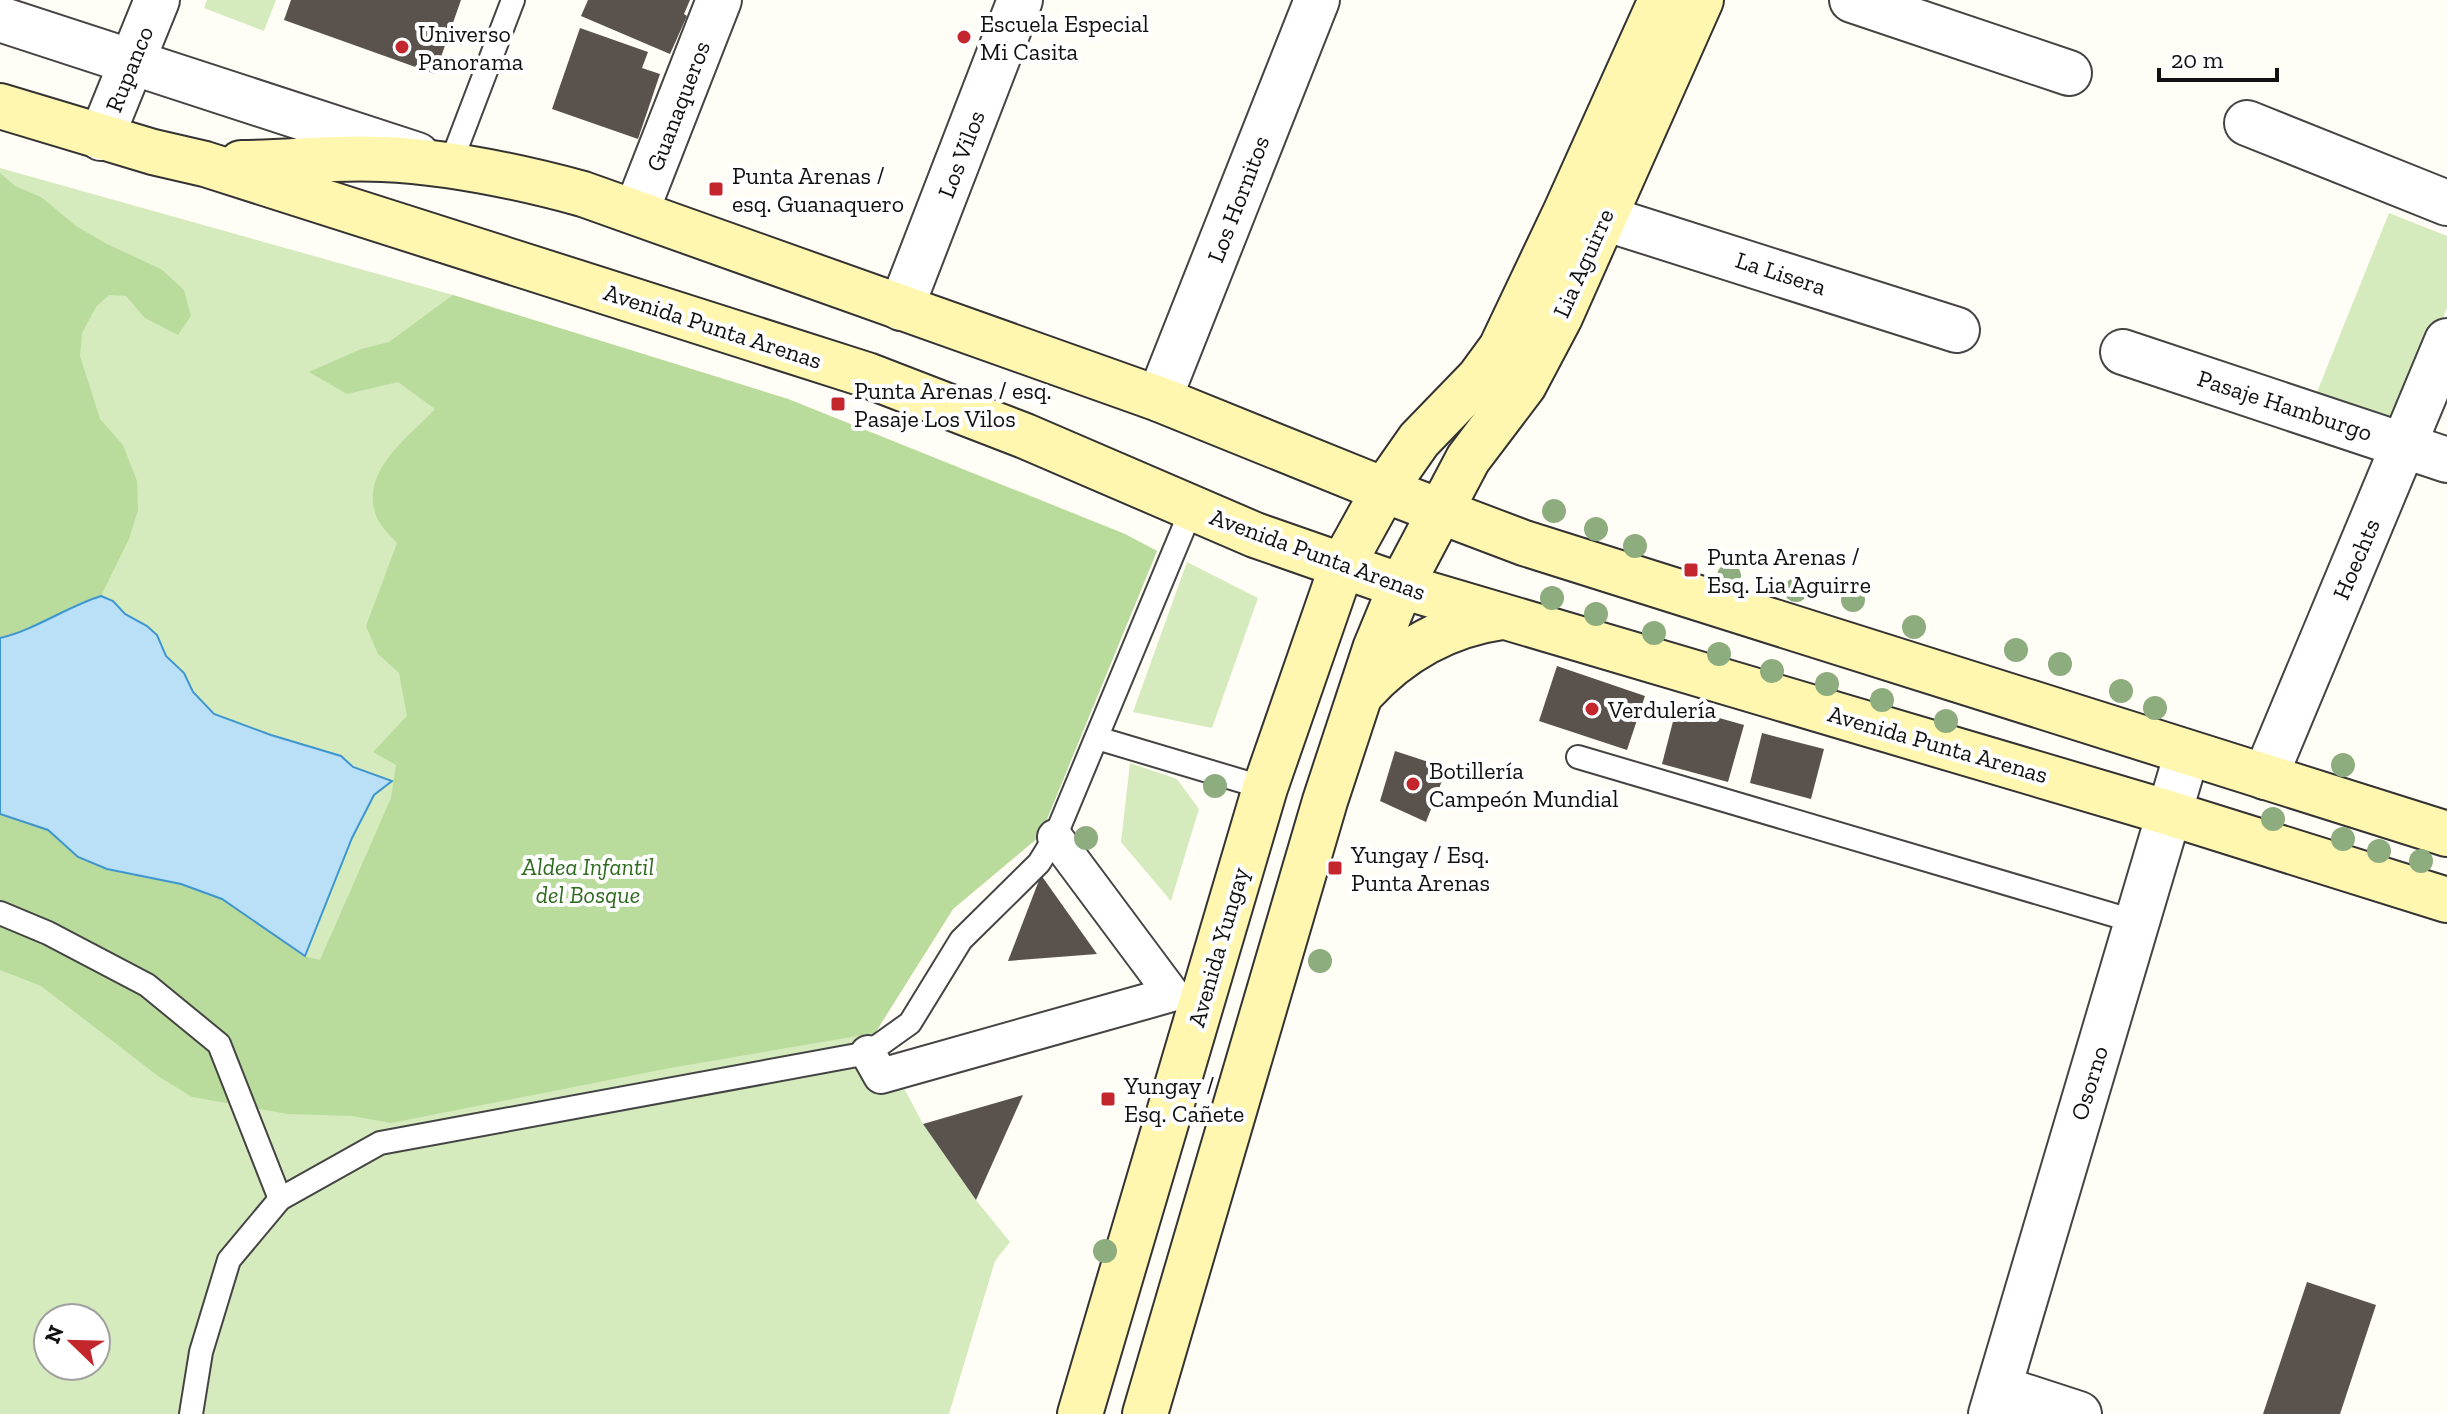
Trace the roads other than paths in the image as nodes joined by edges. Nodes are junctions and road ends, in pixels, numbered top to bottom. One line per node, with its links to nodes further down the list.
1 (157, 0): 10 (street, Rupanco)
2 (513, 0): 16 (lane)
3 (719, 0): 18 (street, Guanaqueros)
4 (1020, 0): 20 (street, Los Vilos)
5 (1317, 0): 24 (street, Los Hornitos)
6 (1661, 0): 27 (main road, Lia Aguirre)
7 (1701, 0): 19 (main road, Lia Aguirre)
8 (1852, 0): 11 (street)
9 (0, 19): 10 (street, Avenida Punta Arenas)
10 (132, 62): 14 (street, Rupanco); 16 (street, Avenida Punta Arenas)
11 (2069, 73)
12 (0, 106): 14 (main road, Avenida Punta Arenas)
13 (2247, 123): 17 (street)
14 (101, 138): 15 (main road, Avenida Punta Arenas)
15 (205, 164): 16 (main road, Avenida Punta Arenas); 28 (main road, Avenida Punta Arenas)
16 (450, 165): 18 (main road, Avenida Punta Arenas)
17 (2447, 203)
18 (636, 212): 20 (main road, Avenida Punta Arenas)
19 (1604, 218): 21 (street, La Lisera); 29 (main road, Lia Aguirre)
20 (901, 308): 24 (main road, Avenida Punta Arenas)
21 (1957, 330)
22 (2447, 341): 25 (street, Hoechts)
23 (2123, 352): 25 (street, Pasaje Hamburgo)
24 (1159, 399): 27 (main road, Avenida Punta Arenas)
25 (2403, 444): 26 (street, Pasaje Hamburgo); 37 (street, Hoechts)
26 (2447, 460)
27 (1384, 490): 29 (main road, Avenida Punta Arenas); 30 (main road, Avenida Yungay)
28 (1192, 508): 30 (main road, Avenida Punta Arenas); 34 (lane)
29 (1439, 512): 31 (main road); 35 (main road, Avenida Punta Arenas)
30 (1342, 566): 31 (main road, Avenida Punta Arenas); 38 (main road, Avenida Yungay)
31 (1401, 586): 32 (main road, Avenida Punta Arenas); 33 (main road)
32 (1505, 617): 33 (main road); 39 (main road, Avenida Punta Arenas)
33 (1358, 698): 50 (main road)
34 (1097, 738): 38 (lane); 41 (lane)
35 (2187, 753): 37 (main road, Avenida Punta Arenas); 39 (street, Osorno)
36 (1578, 757): 44 (lane)
37 (2265, 777): 40 (main road, Avenida Punta Arenas)
38 (1265, 788): 49 (main road, Avenida Yungay)
39 (2169, 813): 42 (main road, Avenida Punta Arenas); 44 (street, Osorno)
40 (2447, 834)
41 (1055, 837): 45 (lane); 45 (street)
42 (2447, 900)
43 (0, 913): 46 (lane)
44 (2137, 922): 47 (street, Osorno)
45 (868, 1053): 46 (lane)
46 (280, 1199): 48 (lane)
47 (1995, 1401): 51 (street)
48 (191, 1414)
49 (1080, 1414)
50 (1145, 1414)
51 (2079, 1414)

